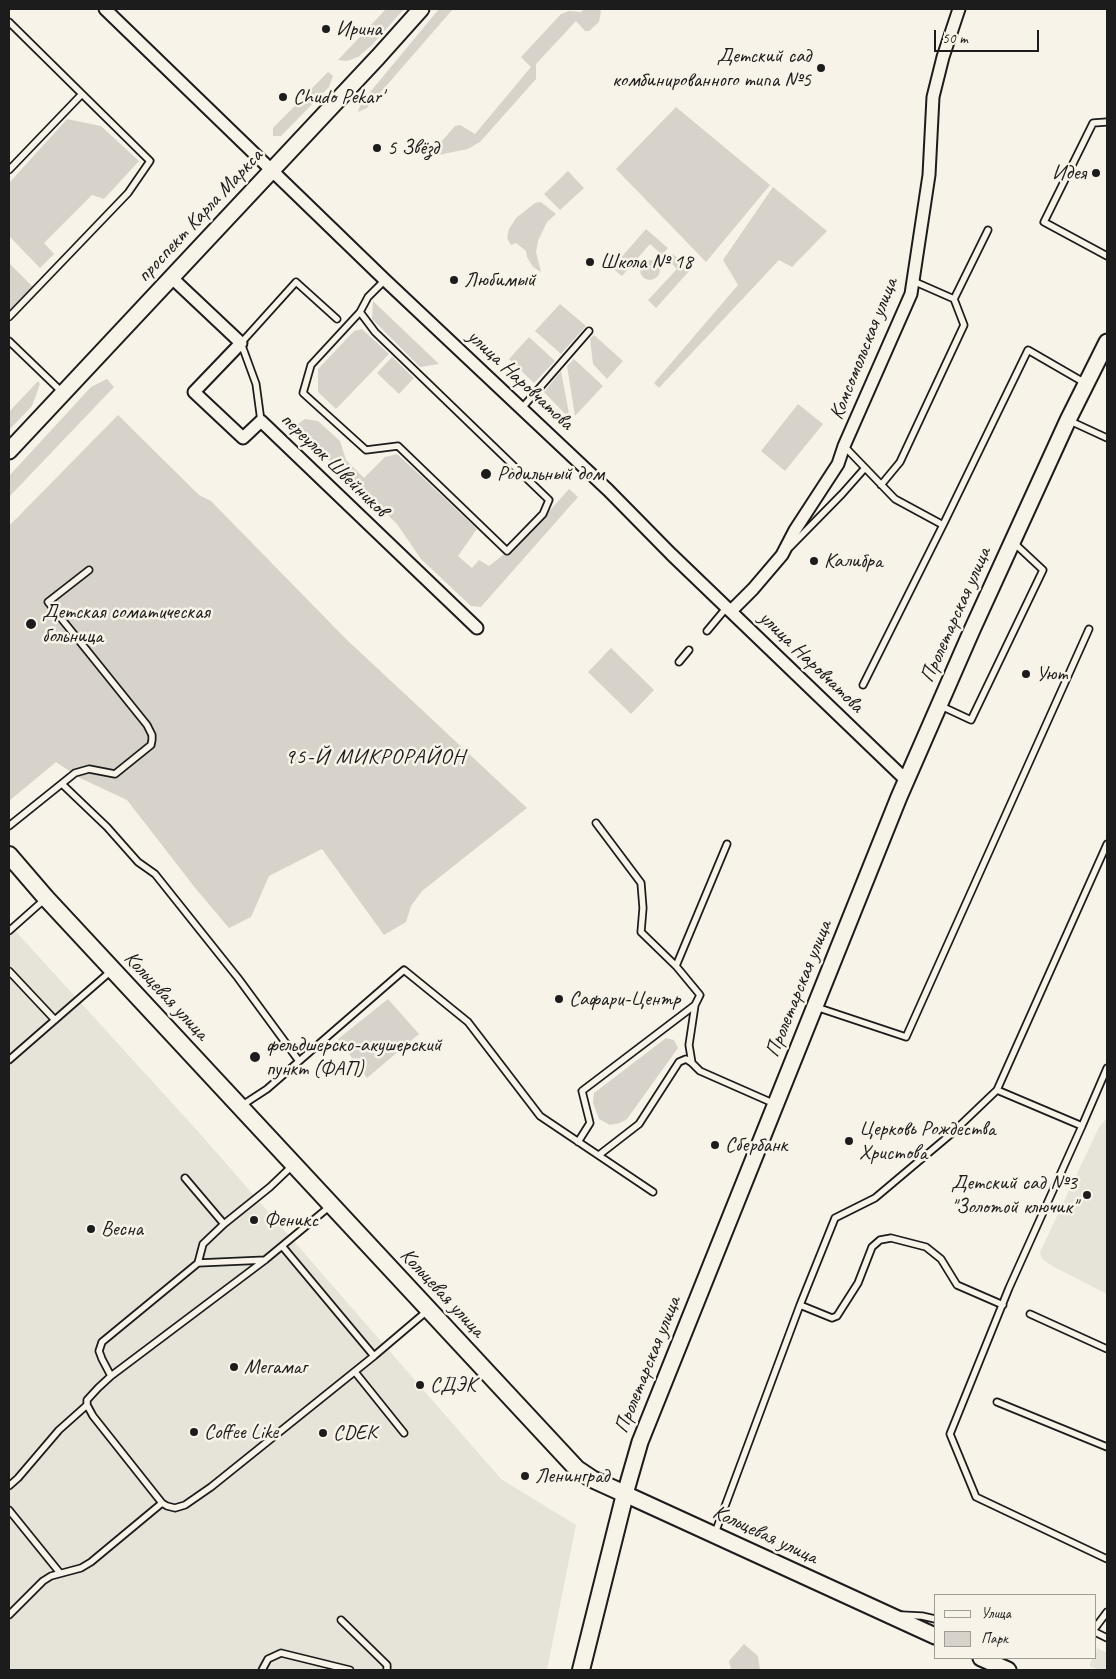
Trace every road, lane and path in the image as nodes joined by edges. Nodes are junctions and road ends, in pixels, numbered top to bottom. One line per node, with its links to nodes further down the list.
1 (105, 9): 8 (street, улица Наровчатова)
2 (421, 9): 8 (street, проспект Карла Маркса)
3 (959, 9): 13 (street, Комсомольская улица)
4 (9, 22): 5 (lane)
5 (82, 94): 7 (lane); 16 (lane)
6 (1107, 122): 10 (lane)
7 (9, 170)
8 (272, 170): 11 (street, проспект Карла Маркса); 12 (street, улица Наровчатова)
9 (988, 230): 14 (lane)
10 (1107, 256)
11 (171, 277): 21 (street); 23 (street, проспект Карла Маркса)
12 (385, 280): 15 (lane); 24 (street, улица Наровчатова)
13 (913, 281): 14 (lane); 28 (street, Комсомольская улица)
14 (954, 299): 31 (lane)
15 (360, 312): 15 (lane)
16 (9, 317)
17 (337, 319): 21 (lane)
18 (589, 331): 24 (lane)
19 (9, 340): 23 (lane)
20 (1107, 342): 22 (street, Пролетарская улица)
21 (241, 343): 26 (lane); 26 (street, переулок Швейников)
22 (1086, 384): 25 (street, Пролетарская улица); 32 (lane)
23 (63, 393): 29 (street, проспект Карла Маркса)
24 (522, 408): 36 (street, улица Наровчатова)
25 (1068, 420): 27 (lane); 33 (street, Пролетарская улица)
26 (261, 421): 37 (street, переулок Швейников)
27 (1107, 438)
28 (844, 446): 30 (lane); 34 (street, Комсомольская улица)
29 (9, 451)
30 (865, 468): 31 (lane); 34 (lane)
31 (881, 485): 32 (lane)
32 (943, 525): 42 (lane)
33 (1013, 542): 43 (street, Пролетарская улица); 43 (lane)
34 (782, 555): 36 (street, Комсомольская улица)
35 (89, 570): 45 (lane)
36 (729, 609): 39 (lane); 44 (street, улица Наровчатова)
37 (477, 628)
38 (1089, 629): 57 (lane)
39 (707, 631)
40 (689, 650): 41 (lane)
41 (679, 662)
42 (863, 686)
43 (939, 705): 44 (street, Пролетарская улица)
44 (906, 780): 57 (street, Пролетарская улица)
45 (62, 784): 47 (lane); 60 (lane)
46 (596, 823): 53 (lane)
47 (9, 826)
48 (727, 844): 53 (lane)
49 (1107, 844): 63 (lane)
50 (9, 855): 51 (main road, Кольцевая улица)
51 (46, 898): 52 (lane); 54 (main road, Кольцевая улица)
52 (9, 930)
53 (676, 966): 56 (lane)
54 (113, 970): 58 (lane); 65 (main road, Кольцевая улица)
55 (9, 971): 58 (lane)
56 (694, 1005): 61 (lane); 67 (lane)
57 (816, 1007): 64 (street, Пролетарская улица)
58 (55, 1020): 59 (lane)
59 (9, 1060)
60 (299, 1061): 65 (lane); 67 (lane)
61 (692, 1063): 64 (lane); 68 (lane)
62 (1107, 1068): 66 (lane)
63 (996, 1090): 66 (lane); 77 (lane)
64 (776, 1104): 90 (street, Пролетарская улица)
65 (240, 1107): 69 (main road, Кольцевая улица)
66 (1082, 1126): 78 (lane)
67 (578, 1142): 68 (lane)
68 (599, 1155): 71 (lane)
69 (293, 1165): 72 (main road, Кольцевая улица); 73 (lane)
70 (185, 1178): 73 (lane)
71 (653, 1192)
72 (331, 1205): 74 (lane); 79 (main road, Кольцевая улица)
73 (224, 1224): 76 (lane)
74 (282, 1246): 75 (lane); 82 (lane)
75 (265, 1260): 76 (lane); 84 (lane)
76 (198, 1263): 84 (lane)
77 (800, 1305): 78 (lane); 93 (lane)
78 (1003, 1305): 94 (lane)
79 (428, 1310): 82 (lane); 90 (main road, Кольцевая улица)
80 (1030, 1314): 81 (lane)
81 (1107, 1349)
82 (374, 1356): 83 (lane)
83 (354, 1372): 87 (lane); 91 (lane)
84 (111, 1376): 86 (lane)
85 (997, 1402): 88 (lane)
86 (87, 1405): 89 (lane); 91 (lane)
87 (404, 1433)
88 (1107, 1447)
89 (9, 1486)
90 (624, 1494): 93 (street, Кольцевая улица); 107 (main road, Пролетарская улица)
91 (162, 1503): 95 (lane)
92 (9, 1510): 95 (lane)
93 (715, 1535): 98 (street, Кольцевая улица)
94 (1107, 1559)
95 (60, 1574): 97 (lane)
96 (1107, 1612): 101 (lane)
97 (9, 1615)
98 (890, 1615): 99 (lane); 102 (street, Кольцевая улица)
99 (934, 1619)
100 (341, 1620): 106 (lane)
101 (1096, 1627)
102 (934, 1636)
103 (983, 1659): 108 (street)
104 (262, 1670): 105 (lane)
105 (350, 1670)
106 (387, 1670)
107 (581, 1670)
108 (1008, 1670)

